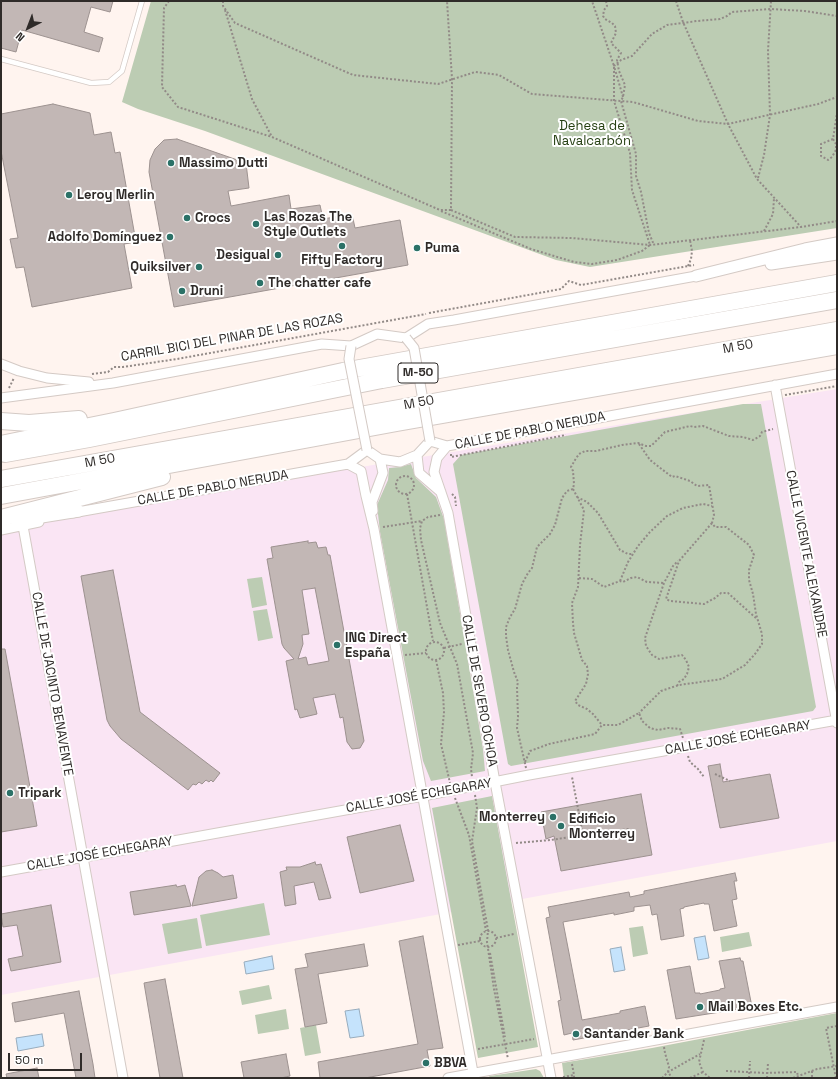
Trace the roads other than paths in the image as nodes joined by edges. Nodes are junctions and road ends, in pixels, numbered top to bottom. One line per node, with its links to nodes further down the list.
1 (142, 1): 2 (lane)
2 (1, 60)
3 (837, 243): 5 (street)
4 (837, 254): 5 (street)
5 (695, 270): 11 (street)
6 (837, 276): 8 (highway)
7 (837, 283): 8 (highway)
8 (741, 299): 15 (highway)
9 (837, 300): 26 (highway, M-50)
10 (837, 330): 30 (highway, M 50 / M-50)
11 (406, 338): 12 (street); 22 (street, bridge)
12 (351, 346): 17 (street); 25 (street, bridge)
13 (837, 346): 21 (highway)
14 (1, 364): 17 (street)
15 (343, 371): 20 (highway); 23 (highway)
16 (837, 374): 18 (street, CALLE DE PABLO NERUDA)
17 (107, 383): 19 (street)
18 (775, 385): 24 (street, CALLE DE PABLO NERUDA); 39 (street, CALLE VICENTE ALEIXANDRE)
19 (4, 395)
20 (1, 421)
21 (306, 440): 32 (highway); 34 (highway)
22 (430, 441): 24 (street, CALLE DE PABLO NERUDA); 27 (street)
23 (1, 444)
24 (447, 446): 31 (street, CALLE DE SEVERO OCHOA)
25 (367, 450): 28 (street); 29 (street, CALLE DE PABLO NERUDA)
26 (1, 455)
27 (417, 455): 28 (street); 31 (street)
28 (380, 459): 37 (street)
29 (348, 464): 33 (street, CALLE DE PABLO NERUDA); 37 (street)
30 (1, 479)
31 (446, 492): 40 (street, CALLE DE SEVERO OCHOA)
32 (1, 496)
33 (79, 511): 35 (street); 36 (street, CALLE DE PABLO NERUDA)
34 (1, 518)
35 (1, 523)
36 (24, 526): 38 (street, CALLE DE PABLO NERUDA); 42 (street, CALLE DE JACINTO BENAVENTE)
37 (374, 529): 41 (street)
38 (1, 530)
39 (837, 721): 40 (street, CALLE JOSÉ ECHEGARAY)
40 (495, 782): 41 (street, CALLE JOSÉ ECHEGARAY); 45 (street, CALLE DE SEVERO OCHOA)
41 (423, 796): 42 (street, CALLE JOSÉ ECHEGARAY); 46 (street)
42 (84, 858): 43 (street, CALLE JOSÉ ECHEGARAY); 47 (street, CALLE DE JACINTO BENAVENTE)
43 (1, 872)
44 (837, 1007): 45 (street)
45 (548, 1060): 46 (street); 49 (street, CALLE DE SEVERO OCHOA)
46 (474, 1076): 48 (street)
47 (123, 1078)
48 (448, 1078)
49 (551, 1078)

